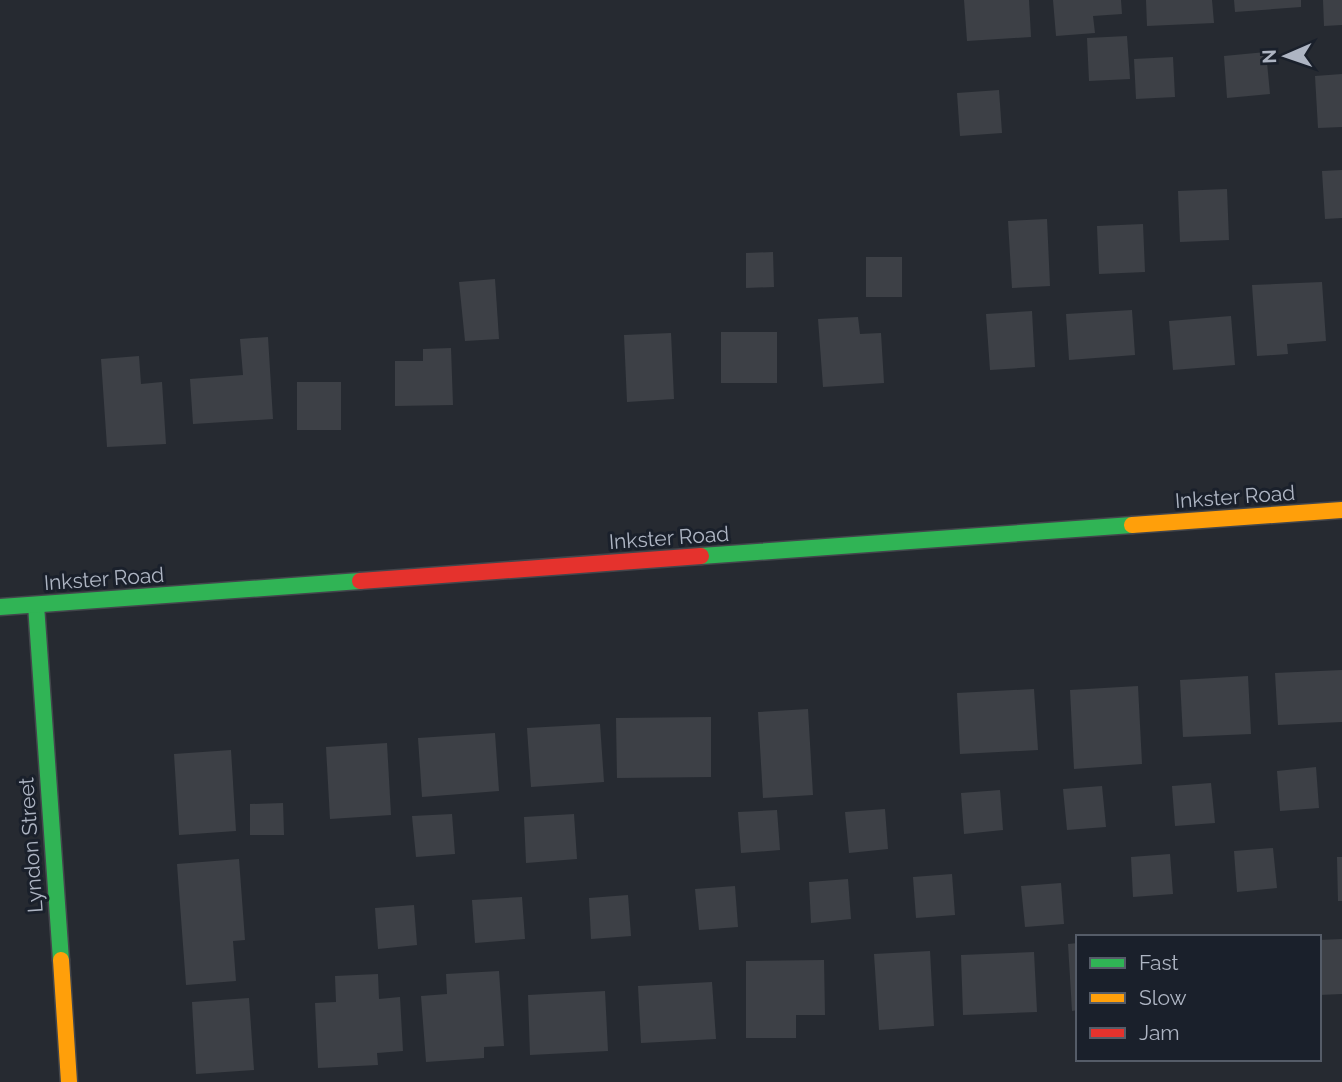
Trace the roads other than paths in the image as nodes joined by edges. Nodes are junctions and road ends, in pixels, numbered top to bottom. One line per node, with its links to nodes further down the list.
1 (1342, 510): 2 (main road, Inkster Road)
2 (36, 605): 3 (main road, Inkster Road); 4 (main road, Lyndon Street)
3 (0, 607)
4 (69, 1082)

